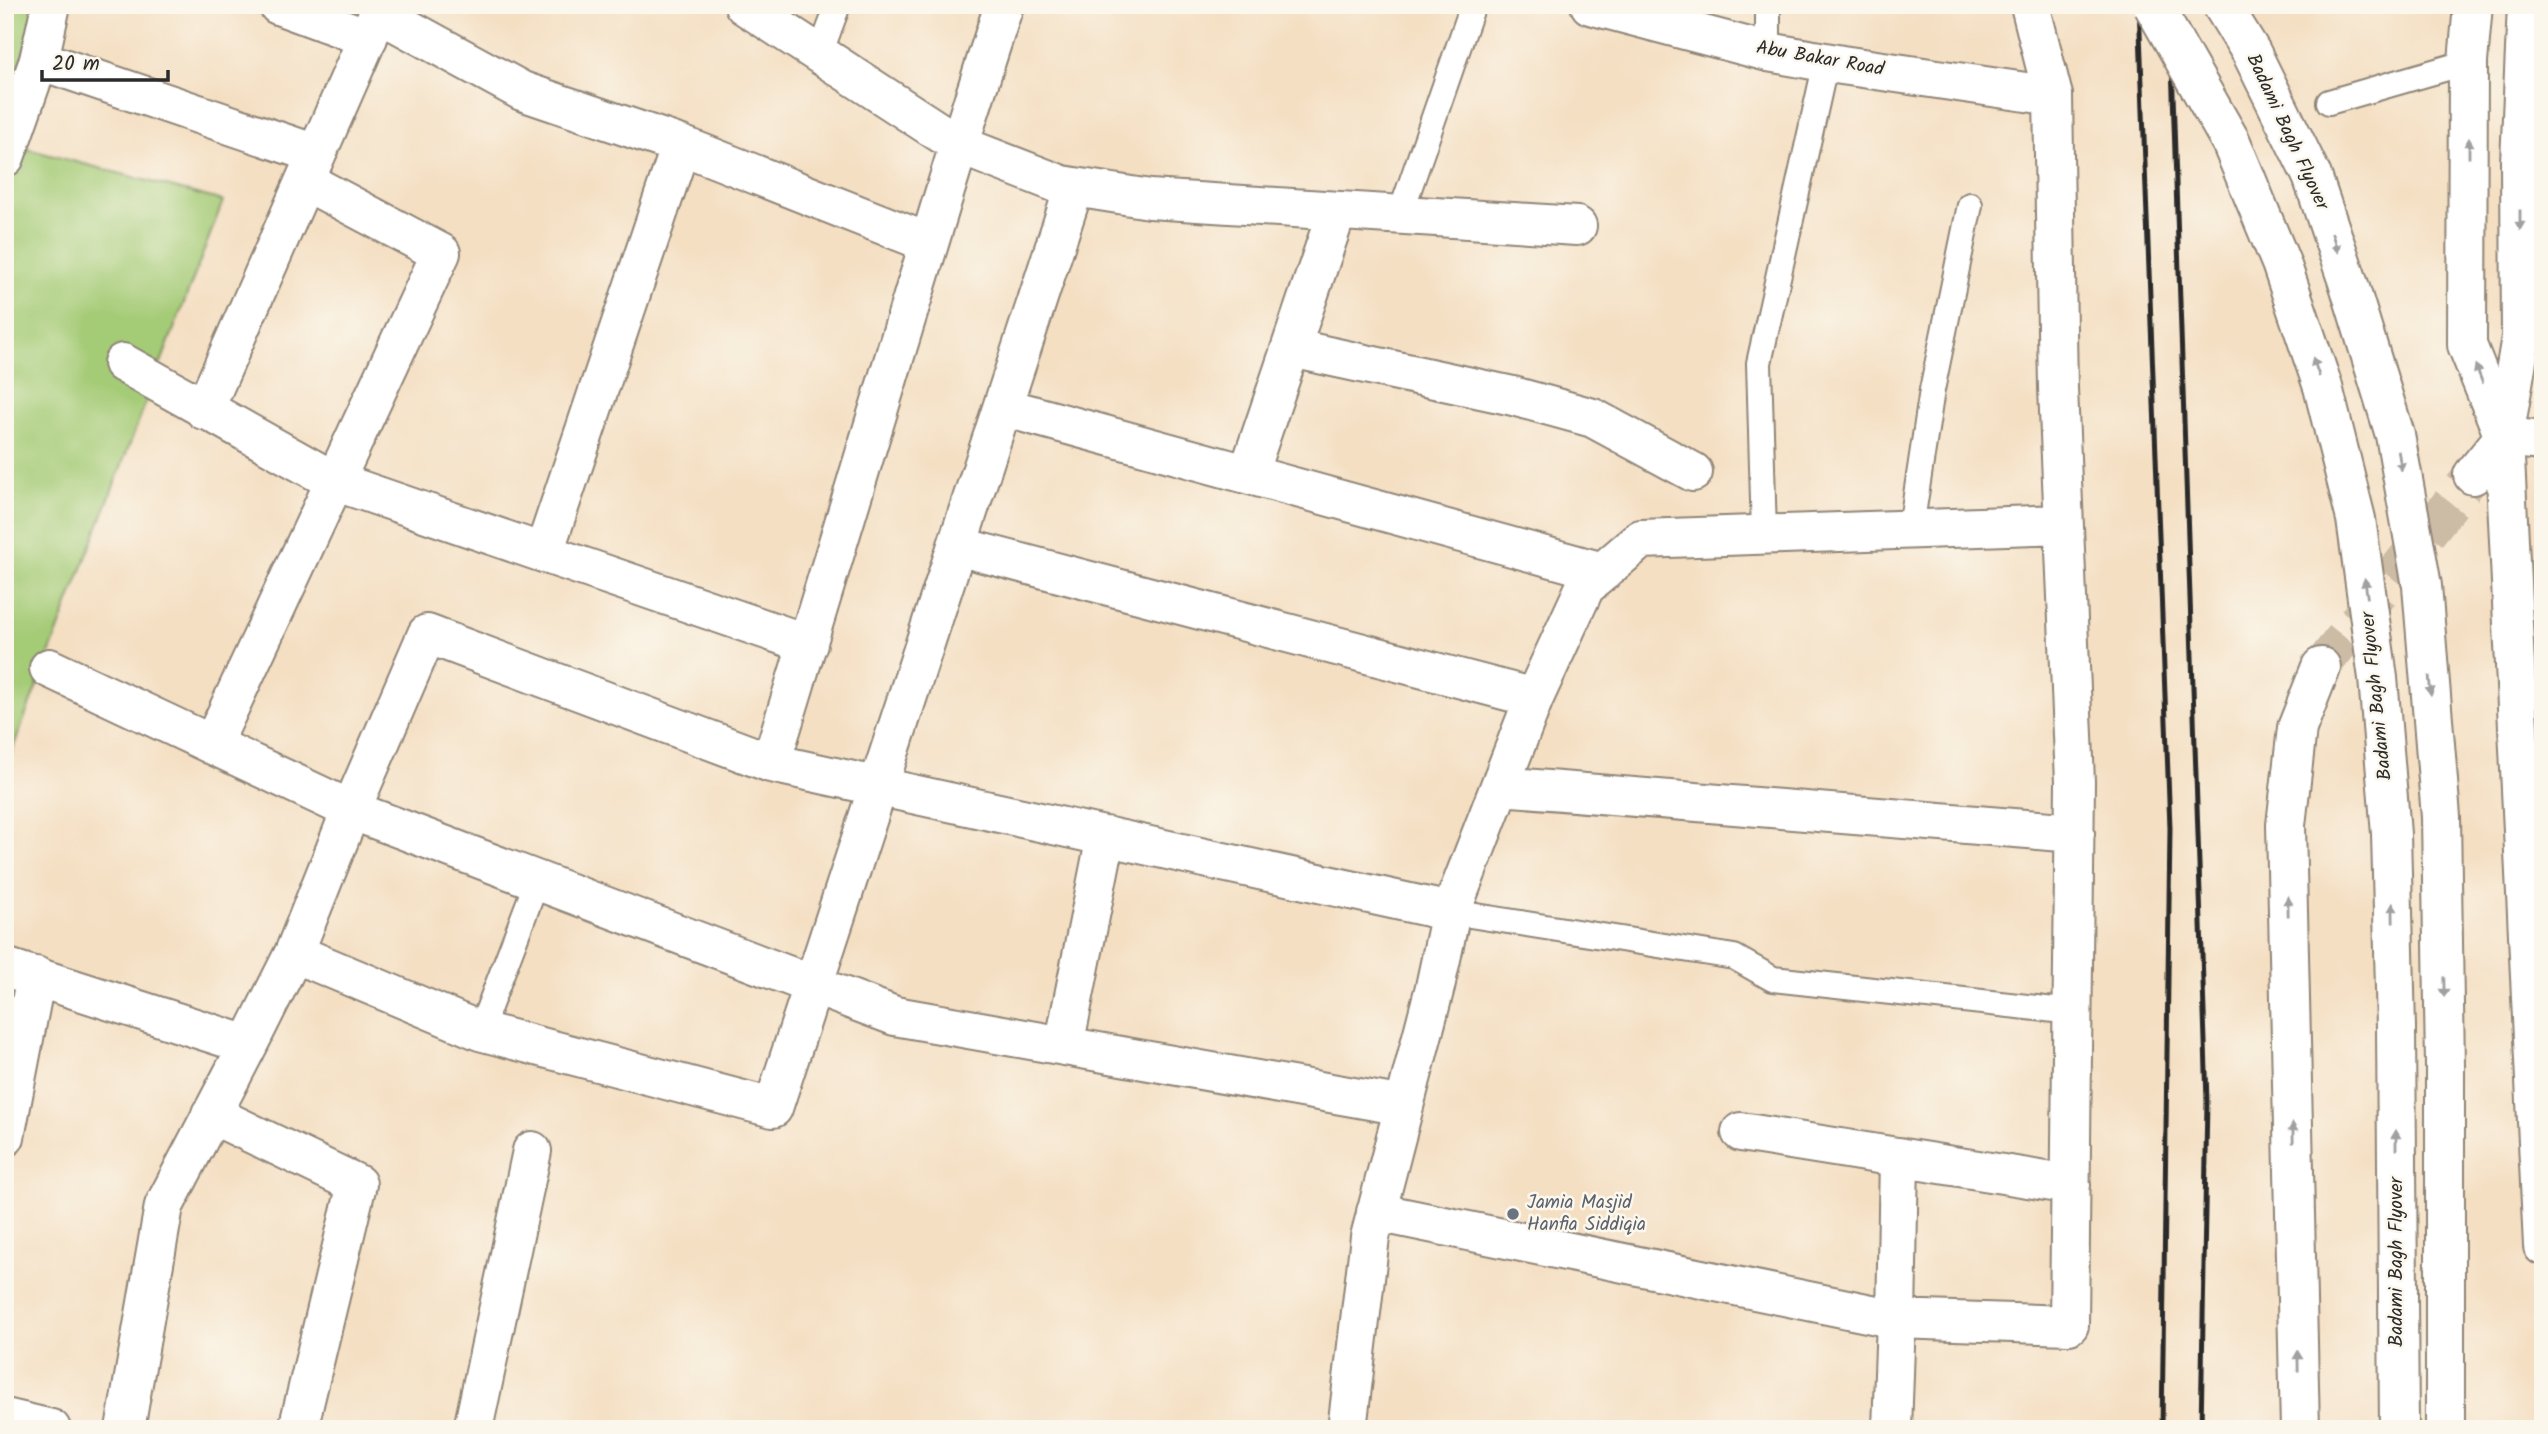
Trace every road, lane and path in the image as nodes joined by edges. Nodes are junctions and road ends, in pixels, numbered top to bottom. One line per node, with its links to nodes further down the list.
1 (51, 5): 17 (street)
2 (278, 5): 14 (street)
3 (744, 5): 16 (street)
4 (838, 5): 16 (lane)
5 (1004, 5): 23 (street)
6 (1473, 5): 30 (lane)
7 (1590, 5): 15 (street, Abu Bakar Road)
8 (1768, 5): 15 (lane)
9 (2030, 5): 20 (street)
10 (2153, 5): 88 (street, Badami Bagh Flyover, one-way to 10, bridge)
11 (2222, 5): 89 (street, Badami Bagh Flyover, one-way to 89, bridge)
12 (2473, 5): 19 (street)
13 (2527, 5): 25 (street)
14 (376, 19): 22 (street); 26 (street)
15 (1768, 51): 18 (street, Abu Bakar Road)
16 (820, 54): 23 (street)
17 (39, 60): 24 (street); 26 (street)
18 (1826, 62): 20 (street, Abu Bakar Road); 45 (lane)
19 (2468, 62): 21 (lane); 37 (street, one-way to 19)
20 (2053, 96): 43 (street)
21 (2329, 102)
22 (681, 145): 32 (street); 47 (street)
23 (959, 145): 27 (street); 32 (street)
24 (5, 158)
25 (2531, 161): 37 (street, one-way to 37)
26 (310, 168): 36 (street); 42 (street)
27 (1074, 187): 29 (street); 35 (street)
28 (1970, 205): 44 (lane)
29 (1337, 211): 30 (street); 33 (street)
30 (1400, 215): 31 (street)
31 (1577, 226)
32 (929, 243): 49 (street)
33 (1291, 348): 39 (street); 40 (street)
34 (123, 363): 36 (street)
35 (1003, 407): 40 (street); 46 (street)
36 (204, 410): 42 (street)
37 (2504, 437): 38 (street); 41 (street); 71 (street)
38 (2543, 441)
39 (1693, 472)
40 (1248, 474): 48 (street)
41 (2473, 475)
42 (334, 481): 47 (street); 53 (street)
43 (2063, 524): 44 (street); 58 (street)
44 (1911, 528): 45 (street)
45 (1764, 534): 48 (street)
46 (957, 546): 52 (street); 55 (street)
47 (544, 552): 49 (street)
48 (1602, 572): 52 (street)
49 (808, 644): 54 (street)
50 (2321, 667): 87 (street, one-way to 50)
51 (49, 668): 53 (street)
52 (1534, 698): 56 (street)
53 (212, 745): 57 (street)
54 (771, 763): 55 (street); 57 (street)
55 (878, 786): 59 (street); 64 (street)
56 (1500, 786): 58 (street); 61 (street)
57 (351, 810): 60 (street); 62 (street)
58 (2075, 833): 65 (street)
59 (1106, 836): 61 (street); 68 (street)
60 (537, 881): 64 (street); 66 (lane)
61 (1451, 912): 65 (lane); 69 (street)
62 (294, 953): 66 (street); 67 (street)
63 (21, 972): 67 (street); 73 (street)
64 (814, 984): 66 (street); 68 (street)
65 (2073, 1012): 76 (street)
66 (480, 1031)
67 (248, 1045): 70 (street)
68 (1064, 1046): 69 (street)
69 (1404, 1106): 77 (street)
70 (211, 1114): 82 (street); 83 (street)
71 (2540, 1121): 78 (street)
72 (1741, 1132): 75 (street)
73 (5, 1137)
74 (532, 1151): 84 (street)
75 (1899, 1157): 76 (street); 79 (street)
76 (2071, 1185): 79 (street)
77 (1376, 1212): 79 (street); 85 (street)
78 (2543, 1246)
79 (1896, 1319): 86 (street)
80 (5, 1418): 81 (street)
81 (51, 1429)
82 (125, 1429)
83 (298, 1429)
84 (473, 1429)
85 (1347, 1429)
86 (1892, 1429)
87 (2300, 1429)
88 (2399, 1429)
89 (2445, 1429)

